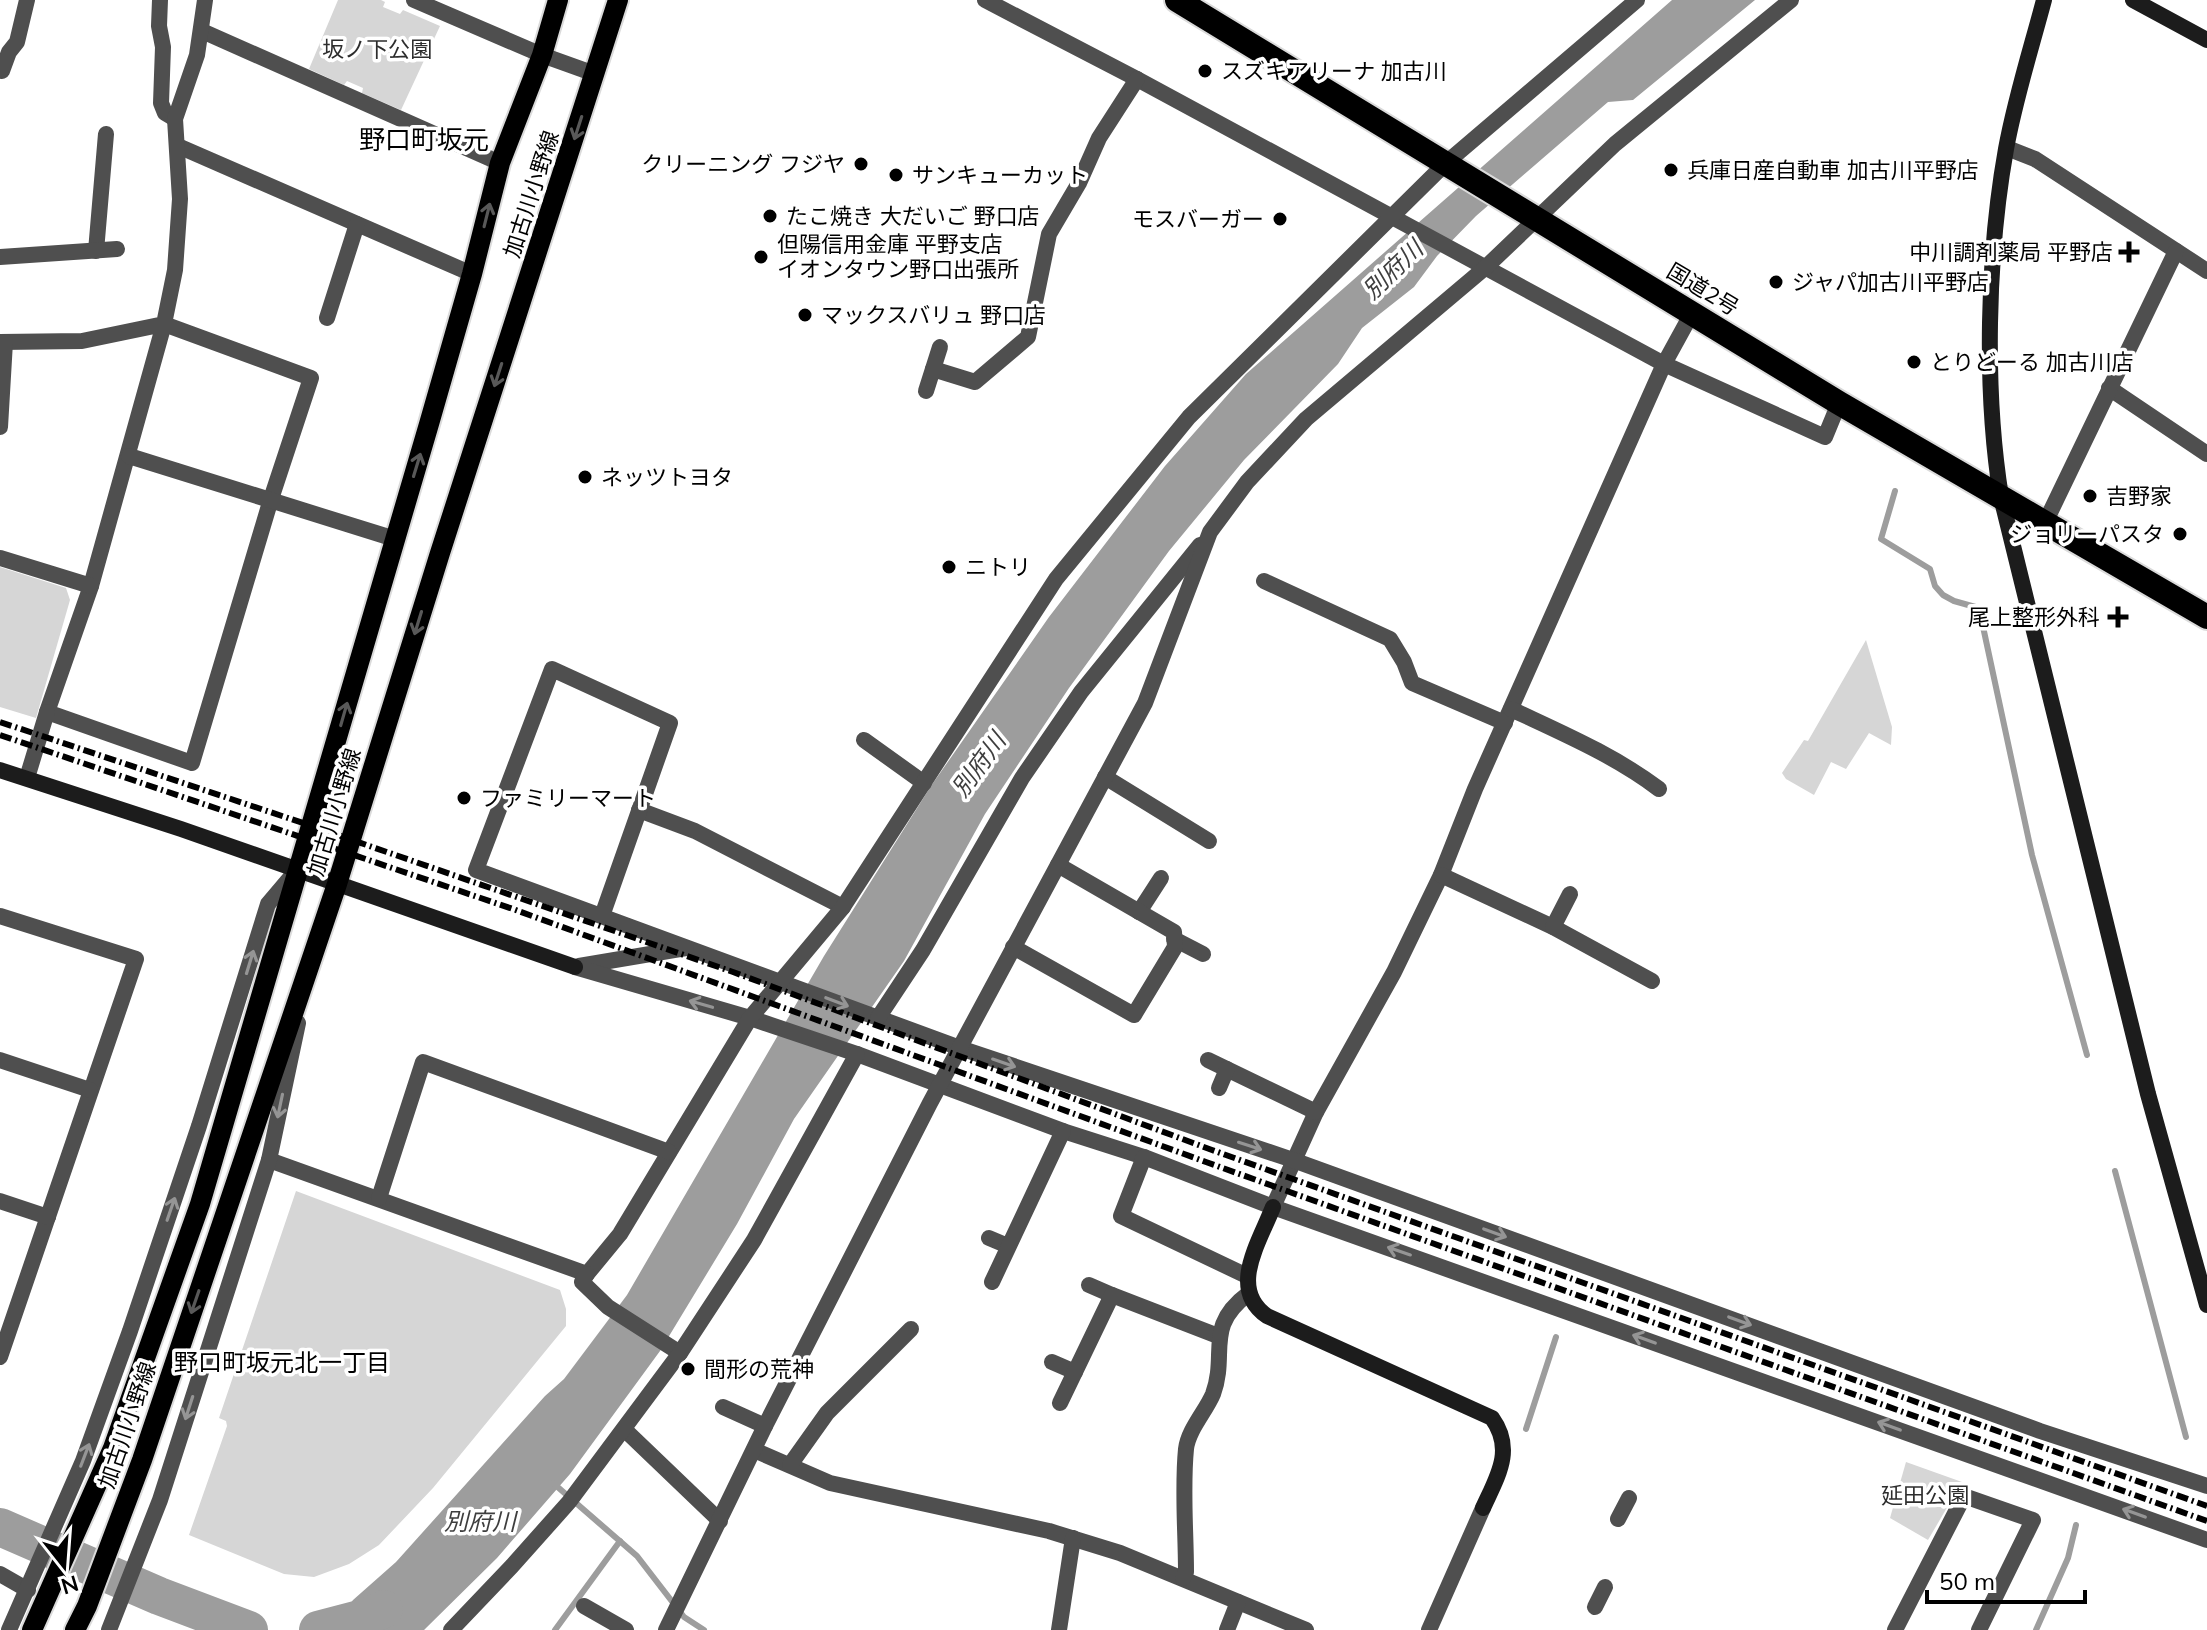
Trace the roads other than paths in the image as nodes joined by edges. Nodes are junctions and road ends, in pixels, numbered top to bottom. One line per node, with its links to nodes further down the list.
1 (27, 0): 16 (street)
2 (160, 0): 19 (street)
3 (205, 0): 13 (street)
4 (414, 0): 15 (street)
5 (558, 0): 15 (main road, 加古川小野線)
6 (618, 0): 17 (main road, 加古川小野線)
7 (1177, 0): 24 (highway, 国道2号)
8 (1637, 0): 24 (street)
9 (1791, 0): 25 (street)
10 (2044, 0): 22 (street)
11 (2133, 0): 14 (street)
12 (990, 1): 18 (street)
13 (202, 31): 19 (street); 23 (street)
14 (2207, 40)
15 (542, 55): 17 (street); 23 (main road, 加古川小野線)
16 (0, 70)
17 (595, 74): 71 (main road, 加古川小野線, one-way to 71)
18 (1137, 79): 26 (street); 41 (street)
19 (175, 119): 21 (street)
20 (106, 134): 29 (street)
21 (178, 146): 27 (street); 37 (street)
22 (2007, 148): 30 (street); 48 (street)
23 (500, 163): 34 (main road, 加古川小野線, one-way to 23)
24 (1451, 166): 25 (highway, 国道2号); 26 (street)
25 (1532, 215): 32 (street); 35 (highway, 国道2号)
26 (1395, 217): 32 (street); 63 (street)
27 (357, 224): 34 (street); 36 (street)
28 (117, 249): 29 (street)
29 (96, 251): 31 (street)
30 (2176, 251): 33 (street); 42 (street)
31 (0, 257)
32 (1479, 263): 40 (street); 51 (street)
33 (2207, 271)
34 (472, 274): 52 (main road, 加古川小野線, one-way to 34)
35 (1692, 313): 40 (street); 44 (highway, 国道2号)
36 (327, 318)
37 (164, 324): 38 (street); 47 (street); 49 (street)
38 (2, 342): 45 (street)
39 (940, 347): 41 (street)
40 (1664, 364): 44 (street); 58 (street)
41 (933, 369): 43 (street)
42 (2109, 388): 46 (street); 50 (street)
43 (926, 391)
44 (1839, 403): 48 (highway, 国道2号)
45 (0, 427)
46 (2207, 454)
47 (129, 456): 49 (street); 55 (street)
48 (2001, 497): 50 (highway, 国道2号); 114 (street)
49 (271, 499): 52 (street); 57 (street)
50 (2045, 523): 56 (highway, 国道2号)
51 (1210, 532): 61 (street); 87 (street)
52 (395, 539): 68 (main road, 加古川小野線, one-way to 52)
53 (0, 558): 55 (street)
54 (1264, 581): 58 (street)
55 (91, 586): 57 (street)
56 (2207, 617)
57 (47, 712): 62 (street)
58 (1508, 716): 64 (street); 69 (street)
59 (864, 740): 63 (street)
60 (0, 770): 62 (street)
61 (1105, 777): 66 (street); 67 (street)
62 (27, 778): 68 (street)
63 (924, 783): 73 (street)
64 (1659, 789)
65 (639, 810): 73 (street); 76 (street); 76 (street)
66 (1209, 841)
67 (1058, 865): 74 (street); 81 (street)
68 (297, 870): 71 (street); 137 (street, one-way to 68); 145 (main road, 加古川小野線)
69 (1441, 875): 77 (street); 96 (street)
70 (1161, 878): 74 (street)
71 (337, 884): 79 (main road, 加古川小野線); 83 (street)
72 (1570, 894): 77 (street)
73 (843, 907): 85 (street)
74 (1139, 912): 78 (street)
75 (0, 916): 95 (street)
76 (602, 916): 80 (street)
77 (1553, 927): 84 (street)
78 (1174, 939): 81 (street); 82 (street)
79 (314, 947): 100 (street, one-way to 100); 146 (main road, 加古川小野線, one-way to 146)
80 (688, 947): 83 (street); 85 (street)
81 (1013, 947): 88 (street)
82 (1203, 954)
83 (575, 967): 86 (street, one-way to 83)
84 (1652, 981)
85 (789, 984): 86 (street); 87 (street, one-way to 87)
86 (750, 1018): 89 (street); 98 (street)
87 (878, 1018): 88 (street)
88 (960, 1048): 93 (street); 101 (street, one-way to 101)
89 (857, 1054): 93 (street); 118 (street)
90 (0, 1060): 95 (street)
91 (1208, 1060): 92 (street)
92 (1227, 1069): 94 (street); 96 (street)
93 (940, 1085): 97 (street); 124 (street)
94 (1219, 1088)
95 (90, 1090): 105 (street)
96 (1316, 1112): 101 (street)
97 (1063, 1131): 99 (street); 107 (street)
98 (669, 1152): 102 (street); 108 (street)
99 (1144, 1157): 104 (street); 109 (street)
100 (269, 1160): 102 (street); 147 (street, one-way to 147)
101 (1293, 1160): 104 (street); 128 (street, one-way to 128)
102 (379, 1198): 108 (street)
103 (0, 1201): 105 (street)
104 (1273, 1207): 109 (street); 133 (street, one-way to 104)
105 (48, 1217): 117 (street)
106 (989, 1238): 107 (street)
107 (1008, 1246): 110 (street)
108 (587, 1274): 118 (street)
109 (1247, 1276): 112 (street)
110 (992, 1282)
111 (1089, 1285): 113 (street)
112 (1248, 1294): 116 (street); 142 (street)
113 (1112, 1295): 116 (street); 121 (street)
114 (2207, 1305)
115 (911, 1329): 127 (street)
116 (1218, 1336): 135 (street)
117 (3, 1339): 119 (street)
118 (680, 1353): 125 (street)
119 (0, 1357)
120 (1052, 1362): 121 (street)
121 (1075, 1372): 122 (street)
122 (1060, 1403)
123 (723, 1407): 124 (street)
124 (765, 1426): 126 (street)
125 (625, 1430): 131 (street); 148 (street)
126 (754, 1450): 127 (street); 131 (street)
127 (790, 1465): 132 (street)
128 (2207, 1486)
129 (1629, 1498): 130 (street)
130 (1618, 1519)
131 (720, 1521): 141 (street)
132 (1073, 1538): 135 (street); 150 (street)
133 (2207, 1540)
134 (0, 1574): 137 (street)
135 (1183, 1578): 138 (street)
136 (1605, 1587): 140 (street)
137 (28, 1590): 144 (street)
138 (1238, 1602): 151 (street); 152 (street)
139 (584, 1606): 149 (street)
140 (1595, 1607)
141 (669, 1624)
142 (1433, 1628)
143 (1902, 1628): 153 (street)
144 (9, 1630)
145 (32, 1630)
146 (75, 1630)
147 (109, 1630)
148 (451, 1630)
149 (626, 1630)
150 (1059, 1630)
151 (1227, 1630)
152 (1306, 1630)
153 (1979, 1630)

